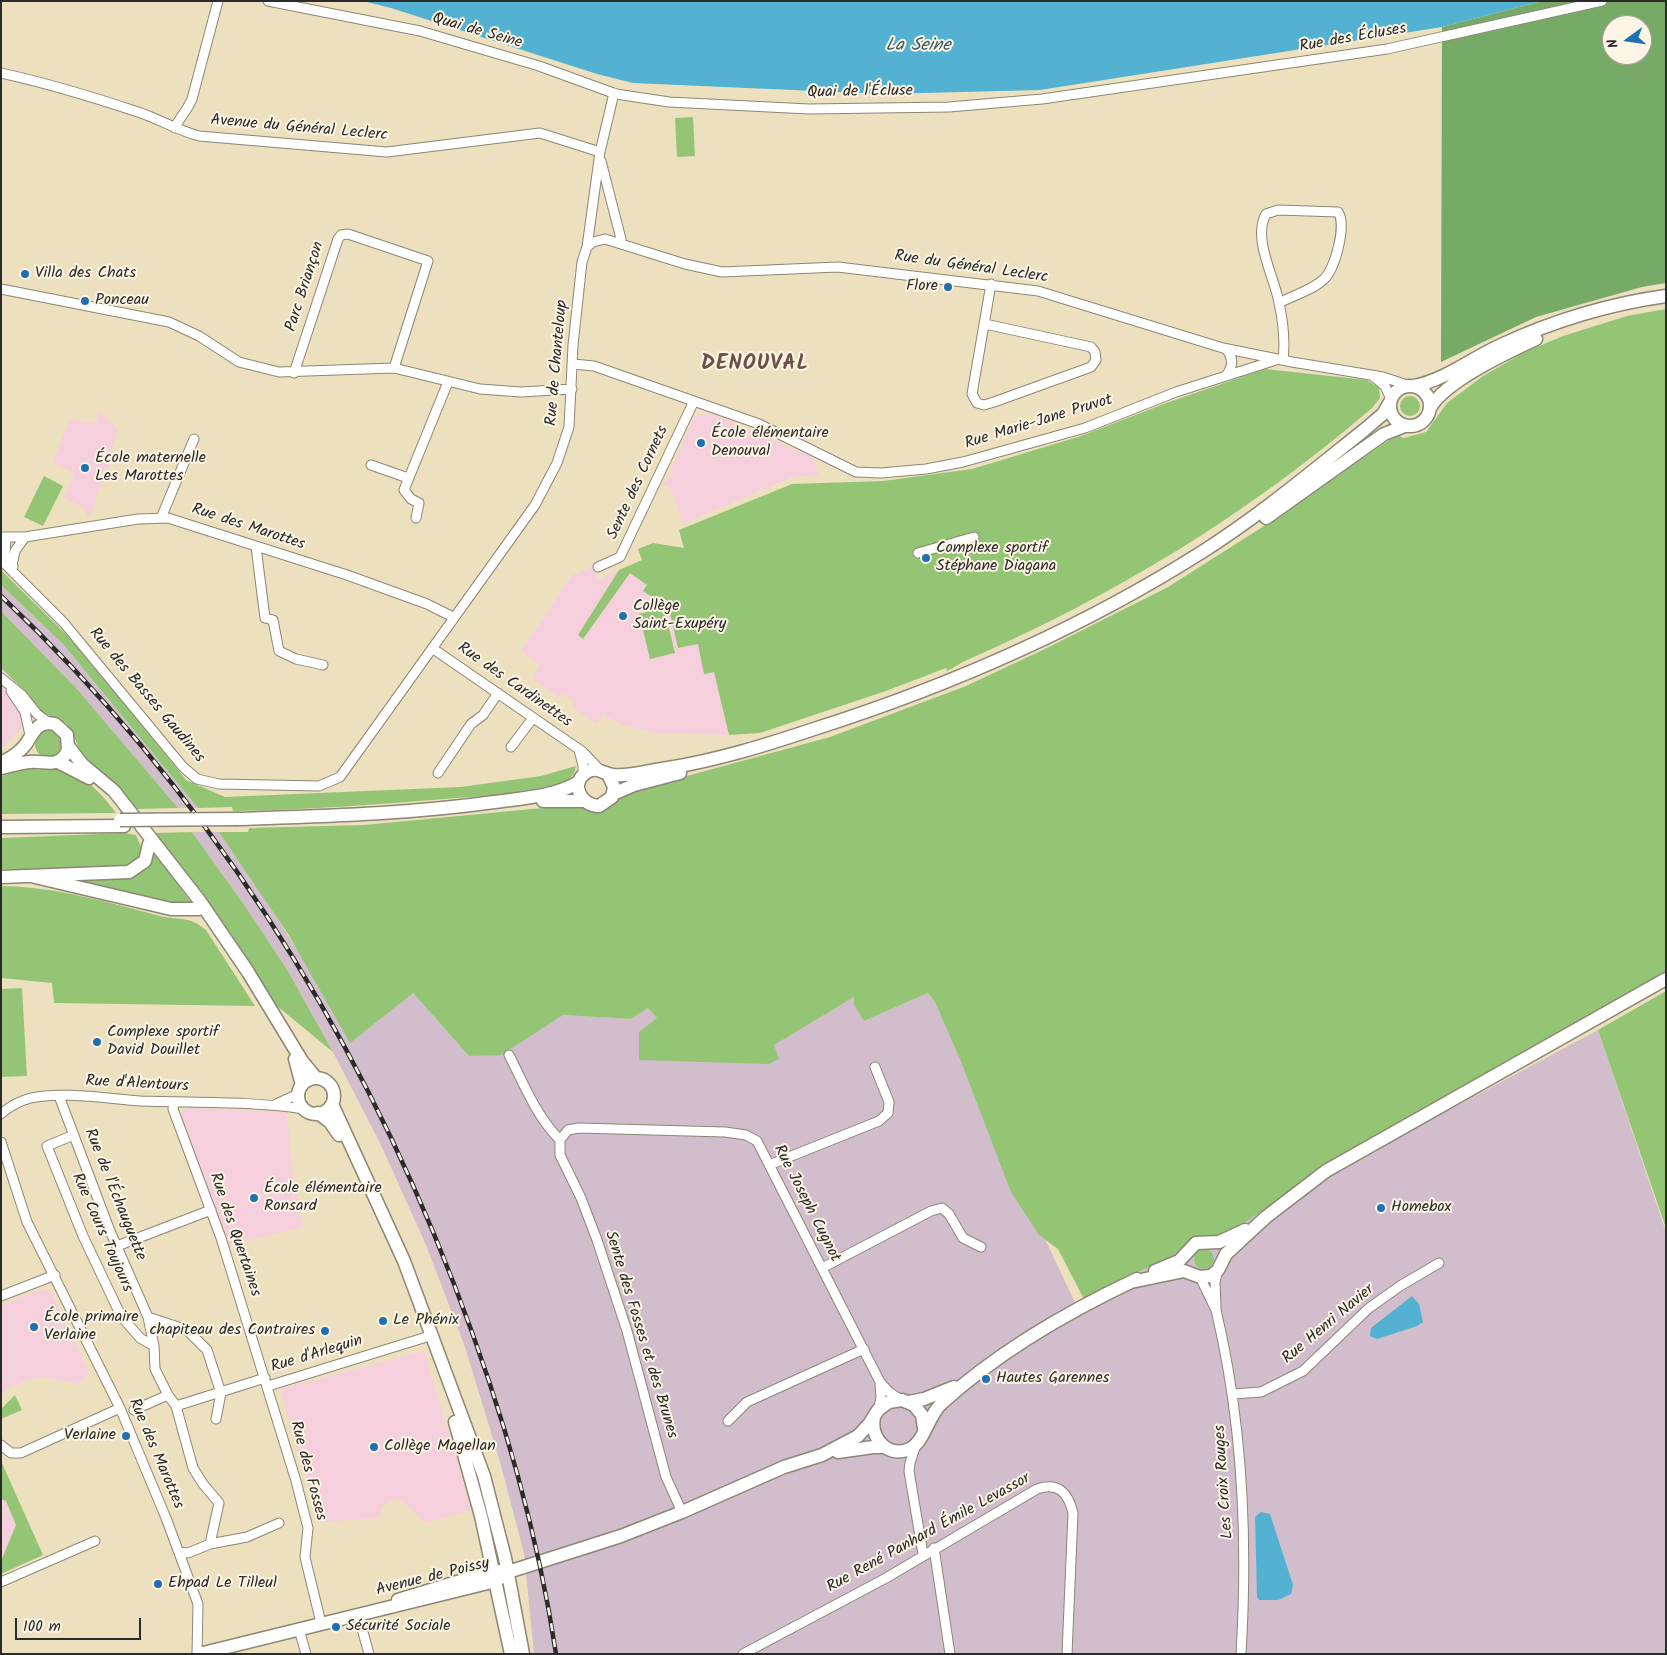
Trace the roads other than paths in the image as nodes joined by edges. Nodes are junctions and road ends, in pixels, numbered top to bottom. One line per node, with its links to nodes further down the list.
1 (218, 1): 7 (street)
2 (268, 1): 6 (street, Quai de Seine)
3 (1602, 1): 5 (street, Rue des Écluses)
4 (1, 73): 7 (street, Avenue du Général Leclerc)
5 (1106, 91): 6 (street, Quai de l'Écluse)
6 (614, 93): 8 (street, Rue de Chanteloup)
7 (175, 128): 8 (street, Avenue du Général Leclerc)
8 (600, 156): 9 (street, Rue de Chanteloup); 11 (street)
9 (588, 229): 10 (street); 12 (street, Rue de Chanteloup)
10 (596, 241): 11 (street, Rue du Général Leclerc); 12 (street)
11 (620, 243): 13 (street, Rue du Général Leclerc)
12 (587, 247): 22 (street, Rue de Chanteloup)
13 (991, 284): 19 (street); 20 (street, Rue du Général Leclerc)
14 (3, 290): 16 (street); 24 (street)
15 (1666, 296): 28 (main road)
16 (1, 299)
17 (1666, 302): 32 (main road)
18 (1280, 303): 18 (street); 21 (street)
19 (985, 324): 19 (street)
20 (1226, 349): 21 (street, Rue du Général Leclerc); 25 (street)
21 (1281, 360): 25 (street, Rue Marie-Jane Pruvot); 26 (street, Rue du Général Leclerc)
22 (573, 364): 29 (street, Rue de Chanteloup); 30 (street)
23 (394, 368): 24 (street); 24 (street, Parc Briançon); 27 (street)
24 (294, 374)
25 (1226, 376): 30 (street, Rue Marie-Jane Pruvot)
26 (1373, 376): 28 (street, Rue du Général Leclerc); 31 (street)
27 (448, 382): 29 (street); 36 (street)
28 (1412, 386): 31 (main road); 32 (main road)
29 (572, 389): 47 (street, Rue de Chanteloup)
30 (694, 401): 45 (street, Sente des Cornets)
31 (1390, 401): 33 (main road); 62 (main road)
32 (1430, 408): 33 (main road)
33 (1405, 426): 65 (main road)
34 (194, 439): 37 (street)
35 (371, 465): 36 (street)
36 (408, 478): 38 (street)
37 (161, 518): 40 (street, Rue des Marottes); 42 (street, Rue des Marottes)
38 (416, 518)
39 (3, 537): 40 (street, Rue des Marottes); 46 (street)
40 (25, 537): 46 (street)
41 (974, 537): 43 (street)
42 (256, 547): 47 (street, Rue des Marottes); 49 (street)
43 (918, 553)
44 (1, 560): 46 (street, Rue des Basses Gaudines)
45 (598, 567)
46 (14, 569): 48 (street, Rue des Basses Gaudines)
47 (453, 617): 48 (street, Rue des Basses Gaudines)
48 (432, 648): 51 (street, Rue des Cardinettes)
49 (323, 665)
50 (2, 678): 53 (street); 54 (street)
51 (498, 693): 52 (street, Rue des Cardinettes); 63 (street)
52 (533, 718): 56 (street); 57 (street, Rue des Cardinettes)
53 (49, 723): 54 (main road); 55 (main road)
54 (29, 737): 58 (main road); 60 (main road)
55 (69, 746): 59 (main road); 78 (main road)
56 (511, 746)
57 (579, 750): 62 (street, Rue des Cardinettes); 64 (street, Rue des Cardinettes)
58 (39, 762): 59 (main road); 61 (main road)
59 (58, 762): 71 (main road)
60 (1, 763)
61 (1, 768)
62 (604, 772): 64 (main road); 65 (main road)
63 (438, 773)
64 (581, 779): 66 (main road); 68 (main road)
65 (613, 794): 66 (main road)
66 (584, 801): 68 (main road)
67 (1, 821): 69 (main road)
68 (240, 822): 69 (main road, bridge)
69 (122, 823): 70 (main road)
70 (1, 828)
71 (149, 844): 73 (main road); 74 (main road)
72 (1, 877): 73 (main road)
73 (35, 877): 74 (main road)
74 (199, 909): 79 (main road)
75 (1666, 979): 92 (main road)
76 (509, 1055): 88 (street)
77 (876, 1067): 90 (street)
78 (316, 1078): 79 (main road); 82 (main road)
79 (300, 1089): 83 (street, Rue d'Alentours); 84 (main road)
80 (60, 1096): 81 (street, Rue d'Alentours); 85 (street, Rue d'Alentours); 87 (street, Rue de l'Échauguette)
81 (174, 1102): 83 (street, Rue d'Alentours); 91 (street, Rue des Quertaines)
82 (332, 1104): 86 (main road); 106 (main road)
83 (276, 1105): 84 (street, Rue d'Alentours)
84 (304, 1109): 86 (main road)
85 (1, 1114)
86 (318, 1114): 106 (main road)
87 (74, 1135): 94 (street, Rue de l'Échauguette); 107 (street, Rue Cours Toujours)
88 (560, 1140): 90 (street, Rue Joseph Cugnot); 129 (street, Sente des Fosses et des Brunes)
89 (1, 1142): 100 (street, Rue des Marottes)
90 (769, 1165): 99 (street, Rue Joseph Cugnot)
91 (211, 1210): 94 (street); 110 (street, Rue des Quertaines)
92 (1266, 1217): 93 (main road); 98 (main road)
93 (1210, 1243): 96 (main road); 98 (main road)
94 (117, 1246): 105 (street, Rue de l'Échauguette)
95 (981, 1247): 99 (street)
96 (1188, 1252): 101 (main road); 102 (main road)
97 (1439, 1263): 113 (street, Rue Henri Navier)
98 (1220, 1266): 101 (main road); 104 (street, Les Croix Rouges)
99 (822, 1268): 108 (street, Rue Joseph Cugnot)
100 (55, 1275): 103 (street); 117 (street, Rue des Marottes)
101 (1196, 1275): 102 (main road); 104 (street, Les Croix Rouges)
102 (1131, 1282): 109 (main road)
103 (1, 1296)
104 (1216, 1310): 113 (street, Les Croix Rouges)
105 (148, 1317): 107 (street, Rue de l'Échauguette); 112 (street)
106 (430, 1336): 110 (street, Rue d'Arlequin); 128 (main road); 138 (main road)
107 (154, 1346): 114 (street, Rue de l'Échauguette)
108 (864, 1349): 111 (street, Rue Joseph Cugnot); 121 (street)
109 (967, 1380): 115 (main road); 122 (main road)
110 (267, 1382): 112 (street); 143 (street, Rue des Fosses)
111 (880, 1382): 115 (street, Rue Joseph Cugnot); 119 (street, Rue Joseph Cugnot)
112 (221, 1393): 116 (street); 120 (street)
113 (1233, 1394): 154 (street, Les Croix Rouges)
114 (168, 1396): 116 (street, Rue de l'Échauguette); 118 (street)
115 (905, 1401): 119 (main road); 122 (main road)
116 (176, 1406): 133 (street)
117 (120, 1408): 124 (street); 135 (street, Rue des Marottes)
118 (134, 1410)
119 (876, 1413): 125 (main road); 126 (main road)
120 (216, 1419)
121 (728, 1421)
122 (924, 1428): 123 (main road)
123 (916, 1444): 125 (main road); 127 (street)
124 (1, 1445)
125 (889, 1449): 126 (main road); 127 (street)
126 (822, 1455): 129 (main road)
127 (909, 1471): 136 (street)
128 (475, 1490): 132 (main road); 138 (main road)
129 (682, 1512): 138 (main road)
130 (279, 1522): 133 (street)
131 (94, 1541): 139 (street)
132 (487, 1543): 137 (main road); 138 (main road)
133 (210, 1544): 135 (street)
134 (934, 1548): 136 (street, Rue René Panhard Émile Levassor); 152 (street); 153 (street, Rue René Panhard Émile Levassor)
135 (179, 1552): 146 (street, Rue des Marottes)
136 (923, 1554): 151 (street, Rue René Panhard Émile Levassor)
137 (480, 1574): 138 (main road, Avenue de Poissy); 142 (main road, Avenue de Poissy)
138 (503, 1574): 140 (main road, Avenue de Poissy); 141 (main road); 150 (main road); 150 (main road)
139 (1, 1582)
140 (472, 1587): 141 (main road); 142 (main road, Avenue de Poissy)
141 (500, 1600): 149 (main road)
142 (364, 1612): 143 (main road, Avenue de Poissy); 148 (street)
143 (321, 1623): 144 (main road, Avenue de Poissy)
144 (299, 1629): 145 (main road, Avenue de Poissy); 147 (street)
145 (236, 1649): 146 (main road, Avenue de Poissy)
146 (198, 1654)
147 (306, 1654)
148 (369, 1654)
149 (512, 1654)
150 (523, 1654)
151 (743, 1654)
152 (950, 1654)
153 (1067, 1654)
154 (1241, 1654)

